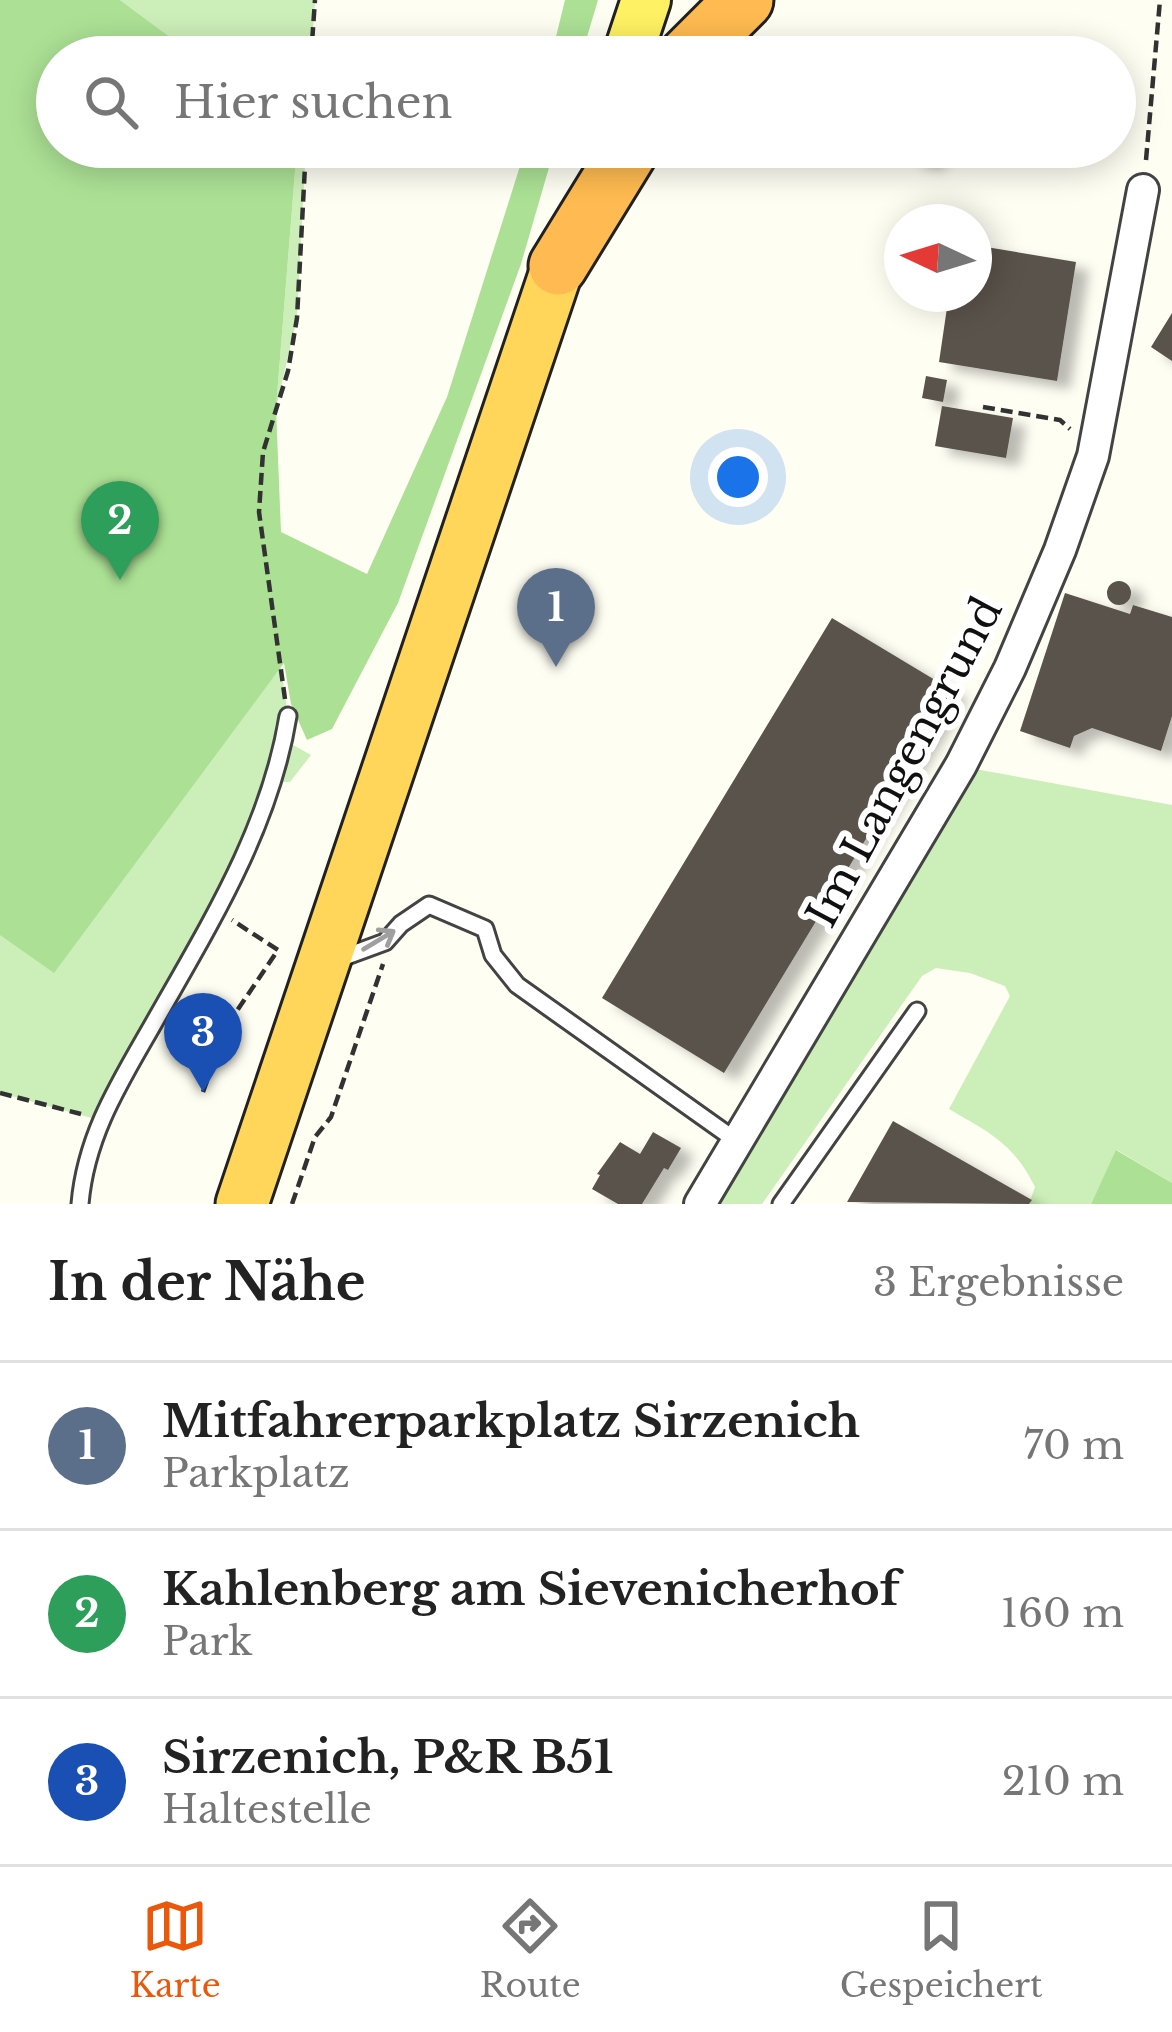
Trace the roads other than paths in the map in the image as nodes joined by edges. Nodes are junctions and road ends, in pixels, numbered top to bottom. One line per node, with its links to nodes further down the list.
1 (646, 0): 3 (main road)
2 (744, 0): 4 (highway)
3 (634, 36)
4 (708, 36)
5 (590, 168): 8 (main road)
6 (618, 168): 8 (highway)
7 (1143, 190): 12 (street, Im Langengrund)
8 (558, 266): 10 (highway)
9 (288, 716): 13 (lane)
10 (324, 965): 12 (lane, one-way to 12); 14 (highway)
11 (917, 1011): 16 (lane)
12 (738, 1142): 15 (street, Im Langengrund)
13 (80, 1204)
14 (242, 1204)
15 (700, 1204)
16 (781, 1204)

